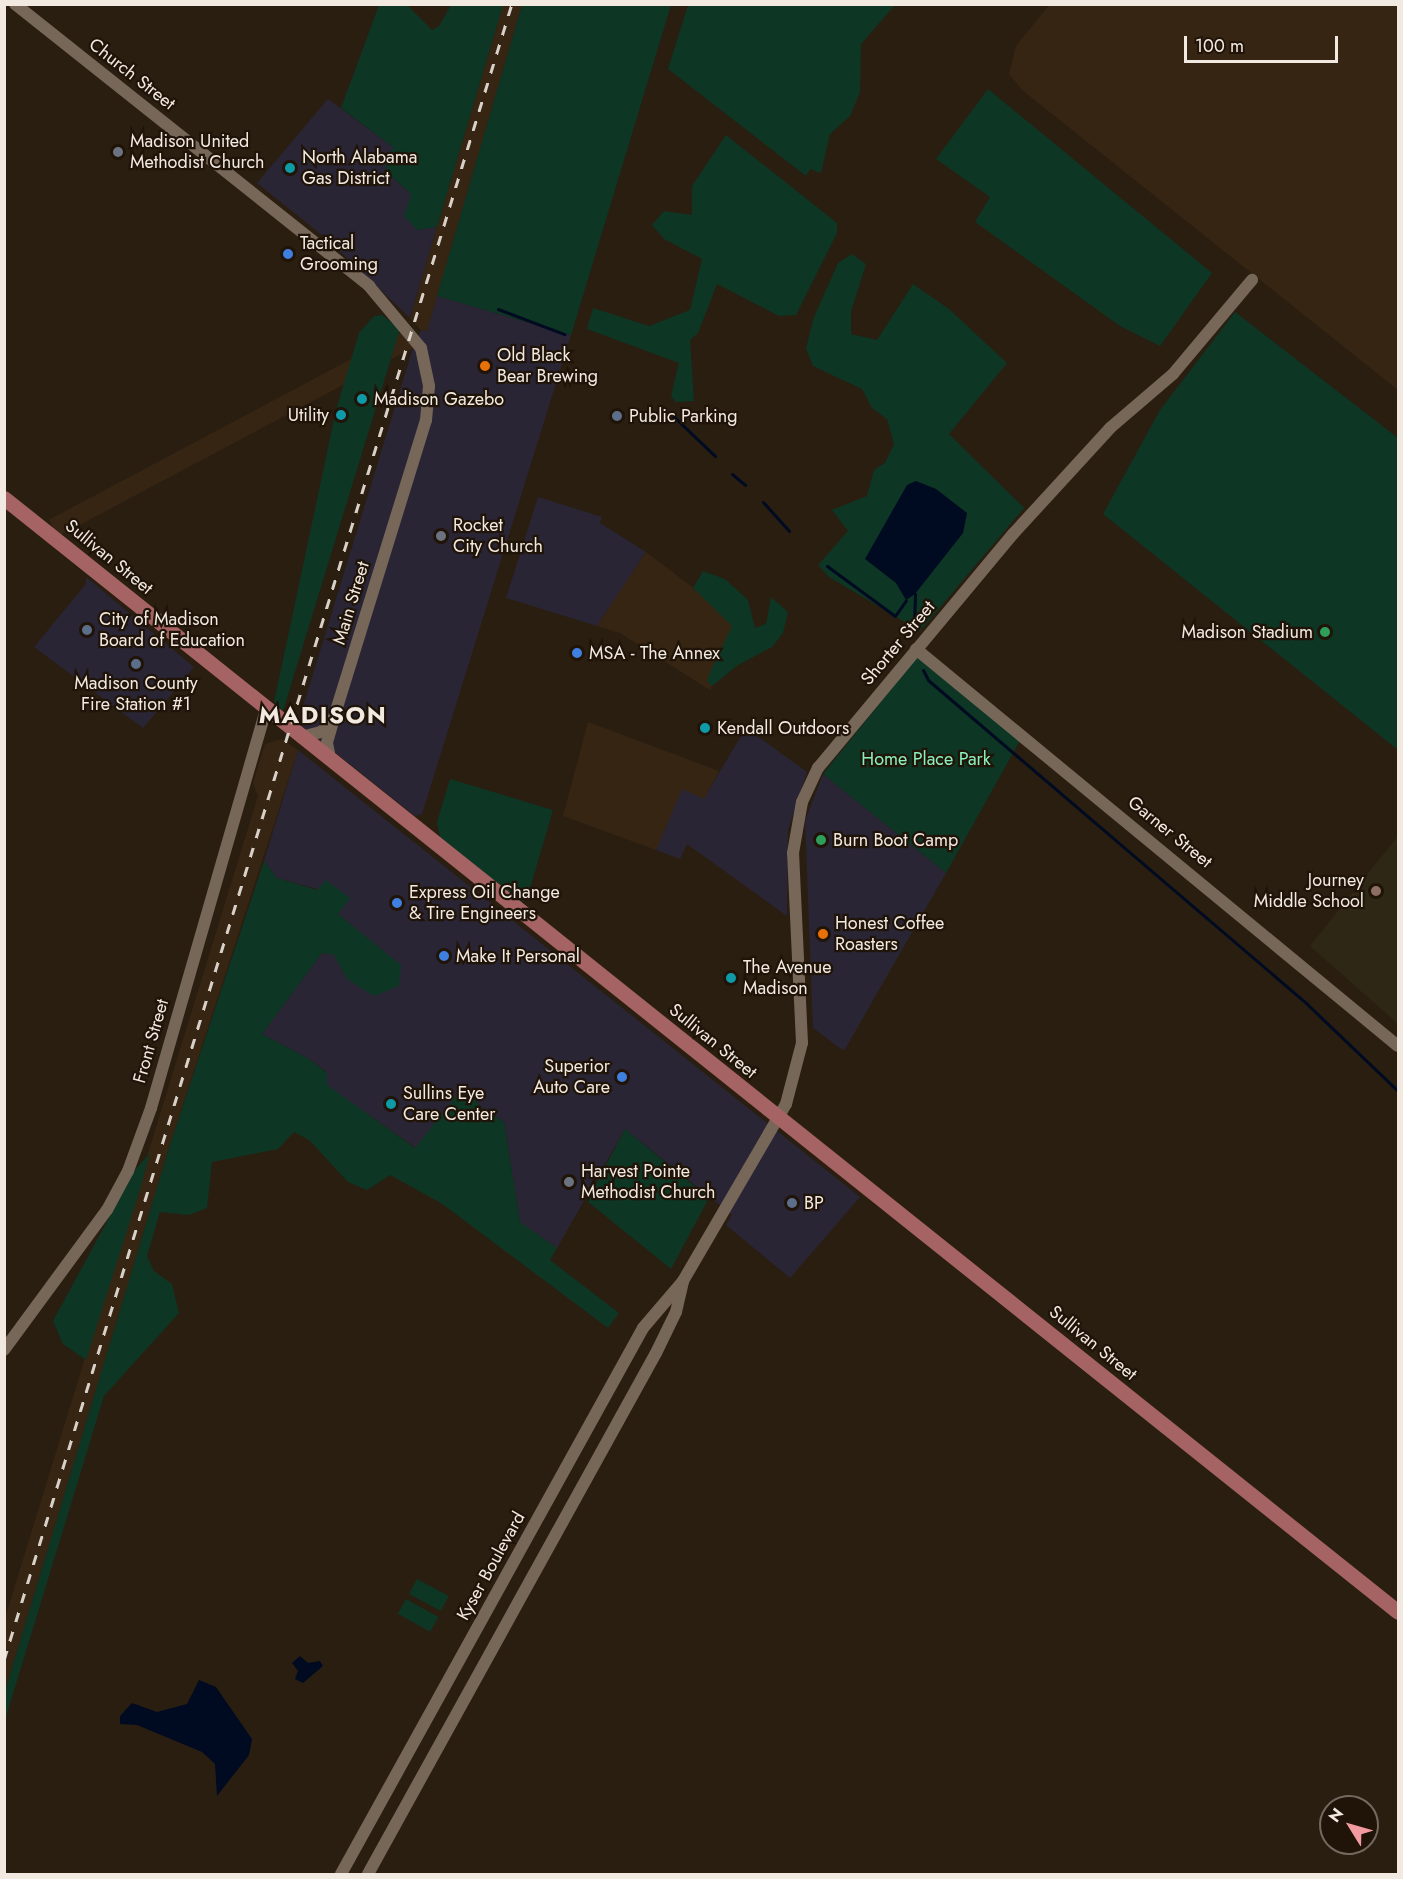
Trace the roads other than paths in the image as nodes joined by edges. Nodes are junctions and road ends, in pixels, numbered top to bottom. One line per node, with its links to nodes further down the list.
1 (15, 4): 4 (street, Church Street)
2 (1251, 280): 5 (street, Shorter Street)
3 (4, 498): 6 (main road, Sullivan Street)
4 (402, 500): 7 (street, Main Street)
5 (916, 649): 10 (street, Garner Street); 11 (street, Shorter Street)
6 (266, 710): 8 (main road, Sullivan Street); 13 (street, Front Street)
7 (334, 717): 8 (street); 9 (street, Main Street)
8 (300, 737): 9 (main road, Sullivan Street)
9 (330, 759): 11 (main road, Sullivan Street)
10 (1398, 1046)
11 (778, 1118): 12 (street, Kyser Boulevard); 14 (main road, Sullivan Street)
12 (683, 1281): 15 (street, Kyser Boulevard); 16 (street, Kyser Boulevard)
13 (4, 1350)
14 (1398, 1612)
15 (341, 1875)
16 (368, 1875)

